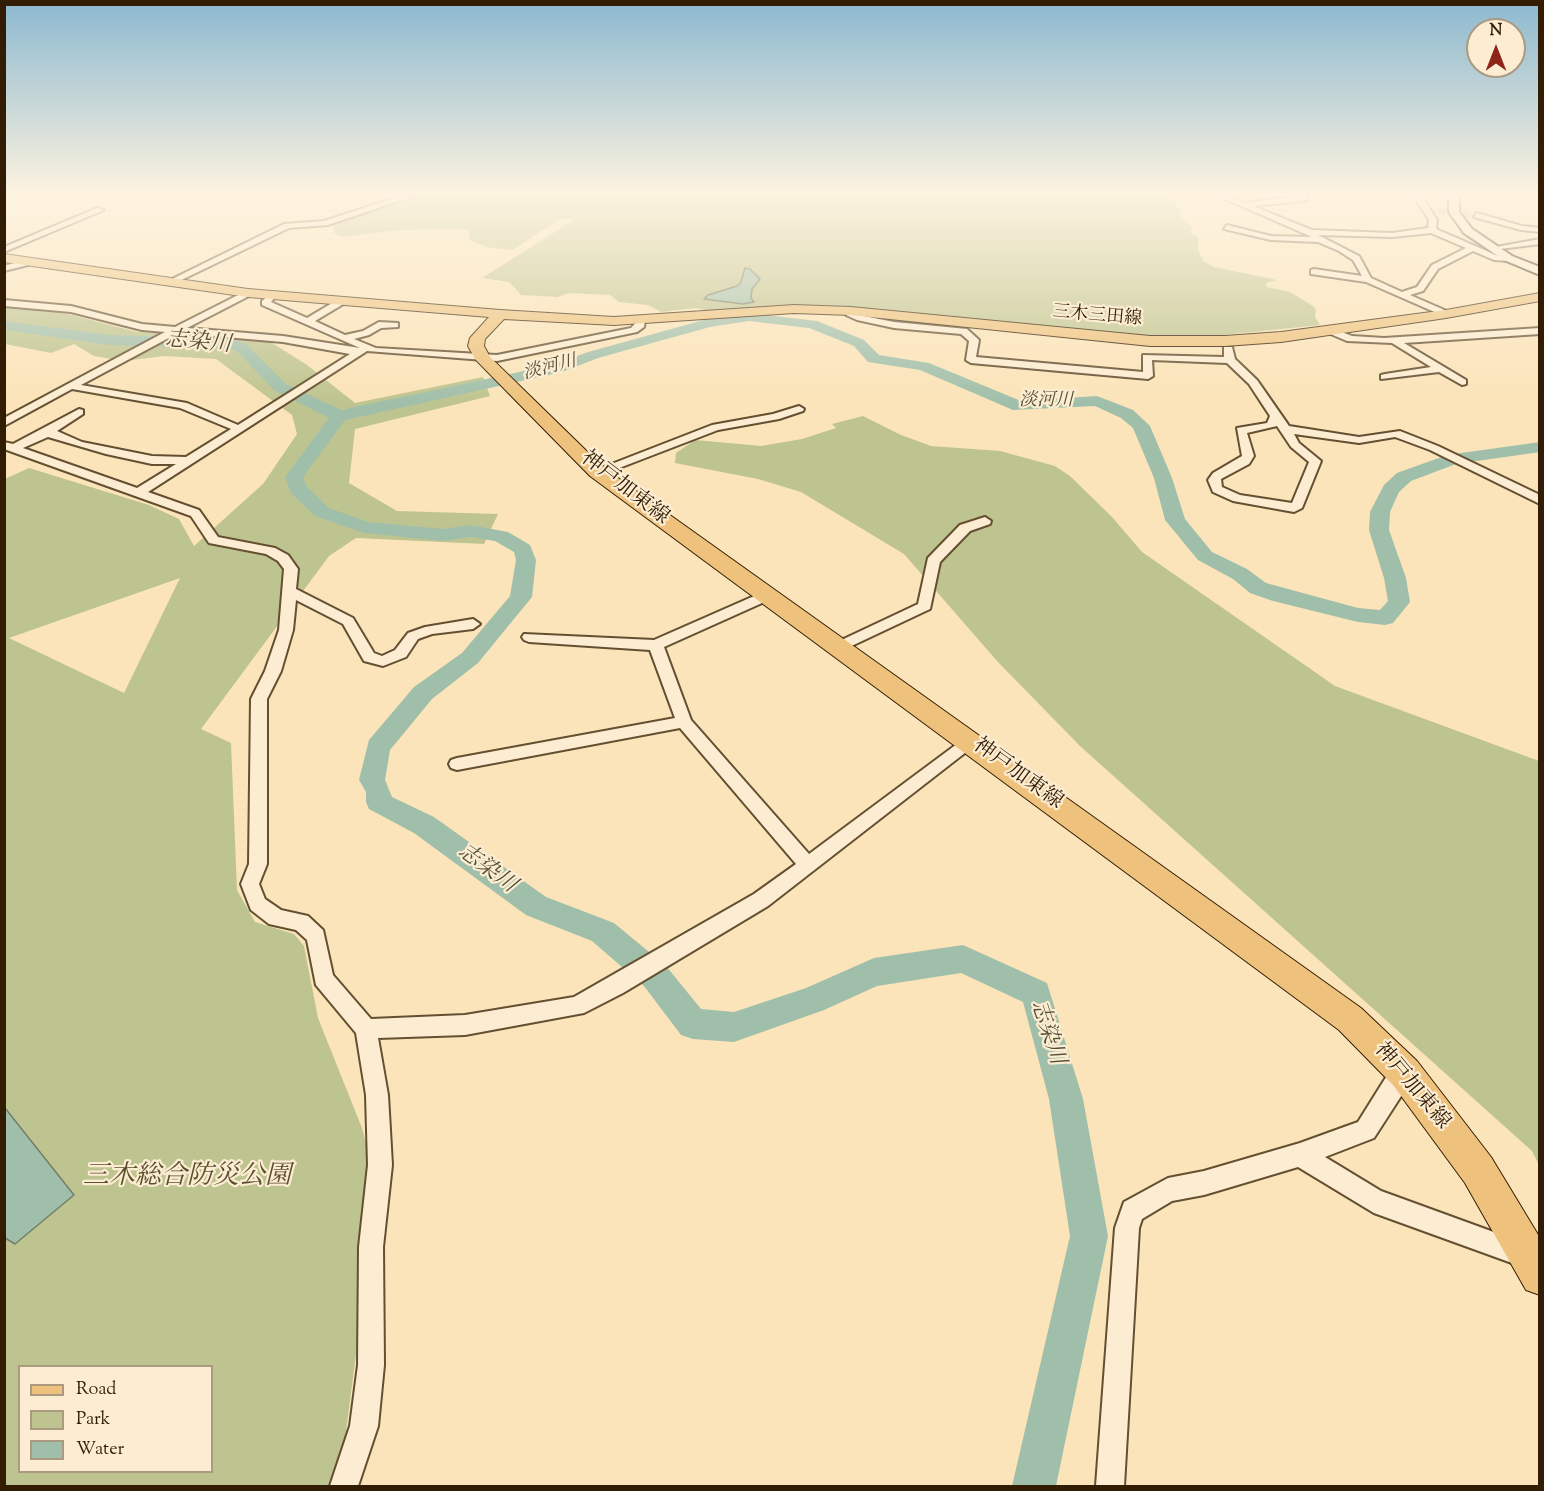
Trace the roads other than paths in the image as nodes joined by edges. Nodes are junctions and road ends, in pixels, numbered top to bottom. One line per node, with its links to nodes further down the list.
1 (20, 265): 7 (street)
2 (47, 265): 11 (main road, 三木三田線)
3 (206, 265): 11 (street)
4 (1360, 265): 10 (street)
5 (1440, 265): 13 (street)
6 (1523, 265): 9 (street)
7 (4, 269)
8 (1314, 272): 10 (street)
9 (1539, 272)
10 (1368, 280): 13 (street)
11 (170, 282): 12 (main road, 三木三田線)
12 (248, 293): 14 (main road, 三木三田線); 25 (street)
13 (1400, 295): 20 (street)
14 (271, 296): 16 (main road, 三木三田線); 23 (street)
15 (1539, 297): 20 (main road, 三木三田線)
16 (342, 301): 19 (main road, 三木三田線); 23 (street)
17 (4, 303): 25 (street)
18 (851, 311): 21 (main road, 三木三田線); 31 (main road, 三木三田線); 34 (street)
19 (500, 314): 21 (main road, 三木三田線); 33 (main road)
20 (1446, 314): 22 (main road, 三木三田線)
21 (640, 321): 33 (street)
22 (1400, 321): 26 (main road, 三木三田線); 29 (street)
23 (307, 322): 28 (street)
24 (395, 325): 28 (street)
25 (174, 330): 32 (street); 38 (street)
26 (1329, 330): 30 (street); 31 (main road, 三木三田線)
27 (1539, 331): 29 (street)
28 (343, 338): 32 (street)
29 (1408, 338): 30 (street)
30 (1393, 340): 35 (street)
31 (1225, 341): 34 (street)
32 (362, 351): 33 (street); 43 (street)
33 (483, 359): 48 (main road, 神戸加東線)
34 (1230, 360): 41 (street)
35 (1440, 369): 36 (street); 37 (street)
36 (1385, 377)
37 (1462, 382)
38 (71, 386): 42 (street); 43 (street)
39 (799, 409): 48 (street)
40 (79, 412): 45 (street)
41 (1278, 416): 44 (street); 44 (street)
42 (4, 423)
43 (239, 429): 47 (street)
44 (1285, 429): 50 (street)
45 (45, 433): 46 (street); 47 (street)
46 (9, 446): 49 (street)
47 (188, 461): 49 (street)
48 (597, 472): 53 (main road, 神戸加東線)
49 (140, 492): 52 (street)
50 (1539, 501)
51 (985, 521): 57 (street)
52 (291, 592): 54 (street); 62 (street)
53 (766, 596): 56 (street); 57 (main road, 神戸加東線)
54 (472, 624)
55 (529, 637): 56 (street)
56 (656, 645): 58 (street)
57 (838, 647): 59 (main road, 神戸加東線)
58 (684, 722): 60 (street); 61 (street)
59 (971, 742): 61 (street); 63 (main road, 神戸加東線)
60 (457, 764)
61 (807, 864): 62 (street)
62 (366, 1029): 66 (street)
63 (1405, 1073): 64 (street); 65 (main road, 神戸加東線)
64 (1300, 1155): 65 (street); 67 (street)
65 (1534, 1267)
66 (344, 1486)
67 (1110, 1486)

